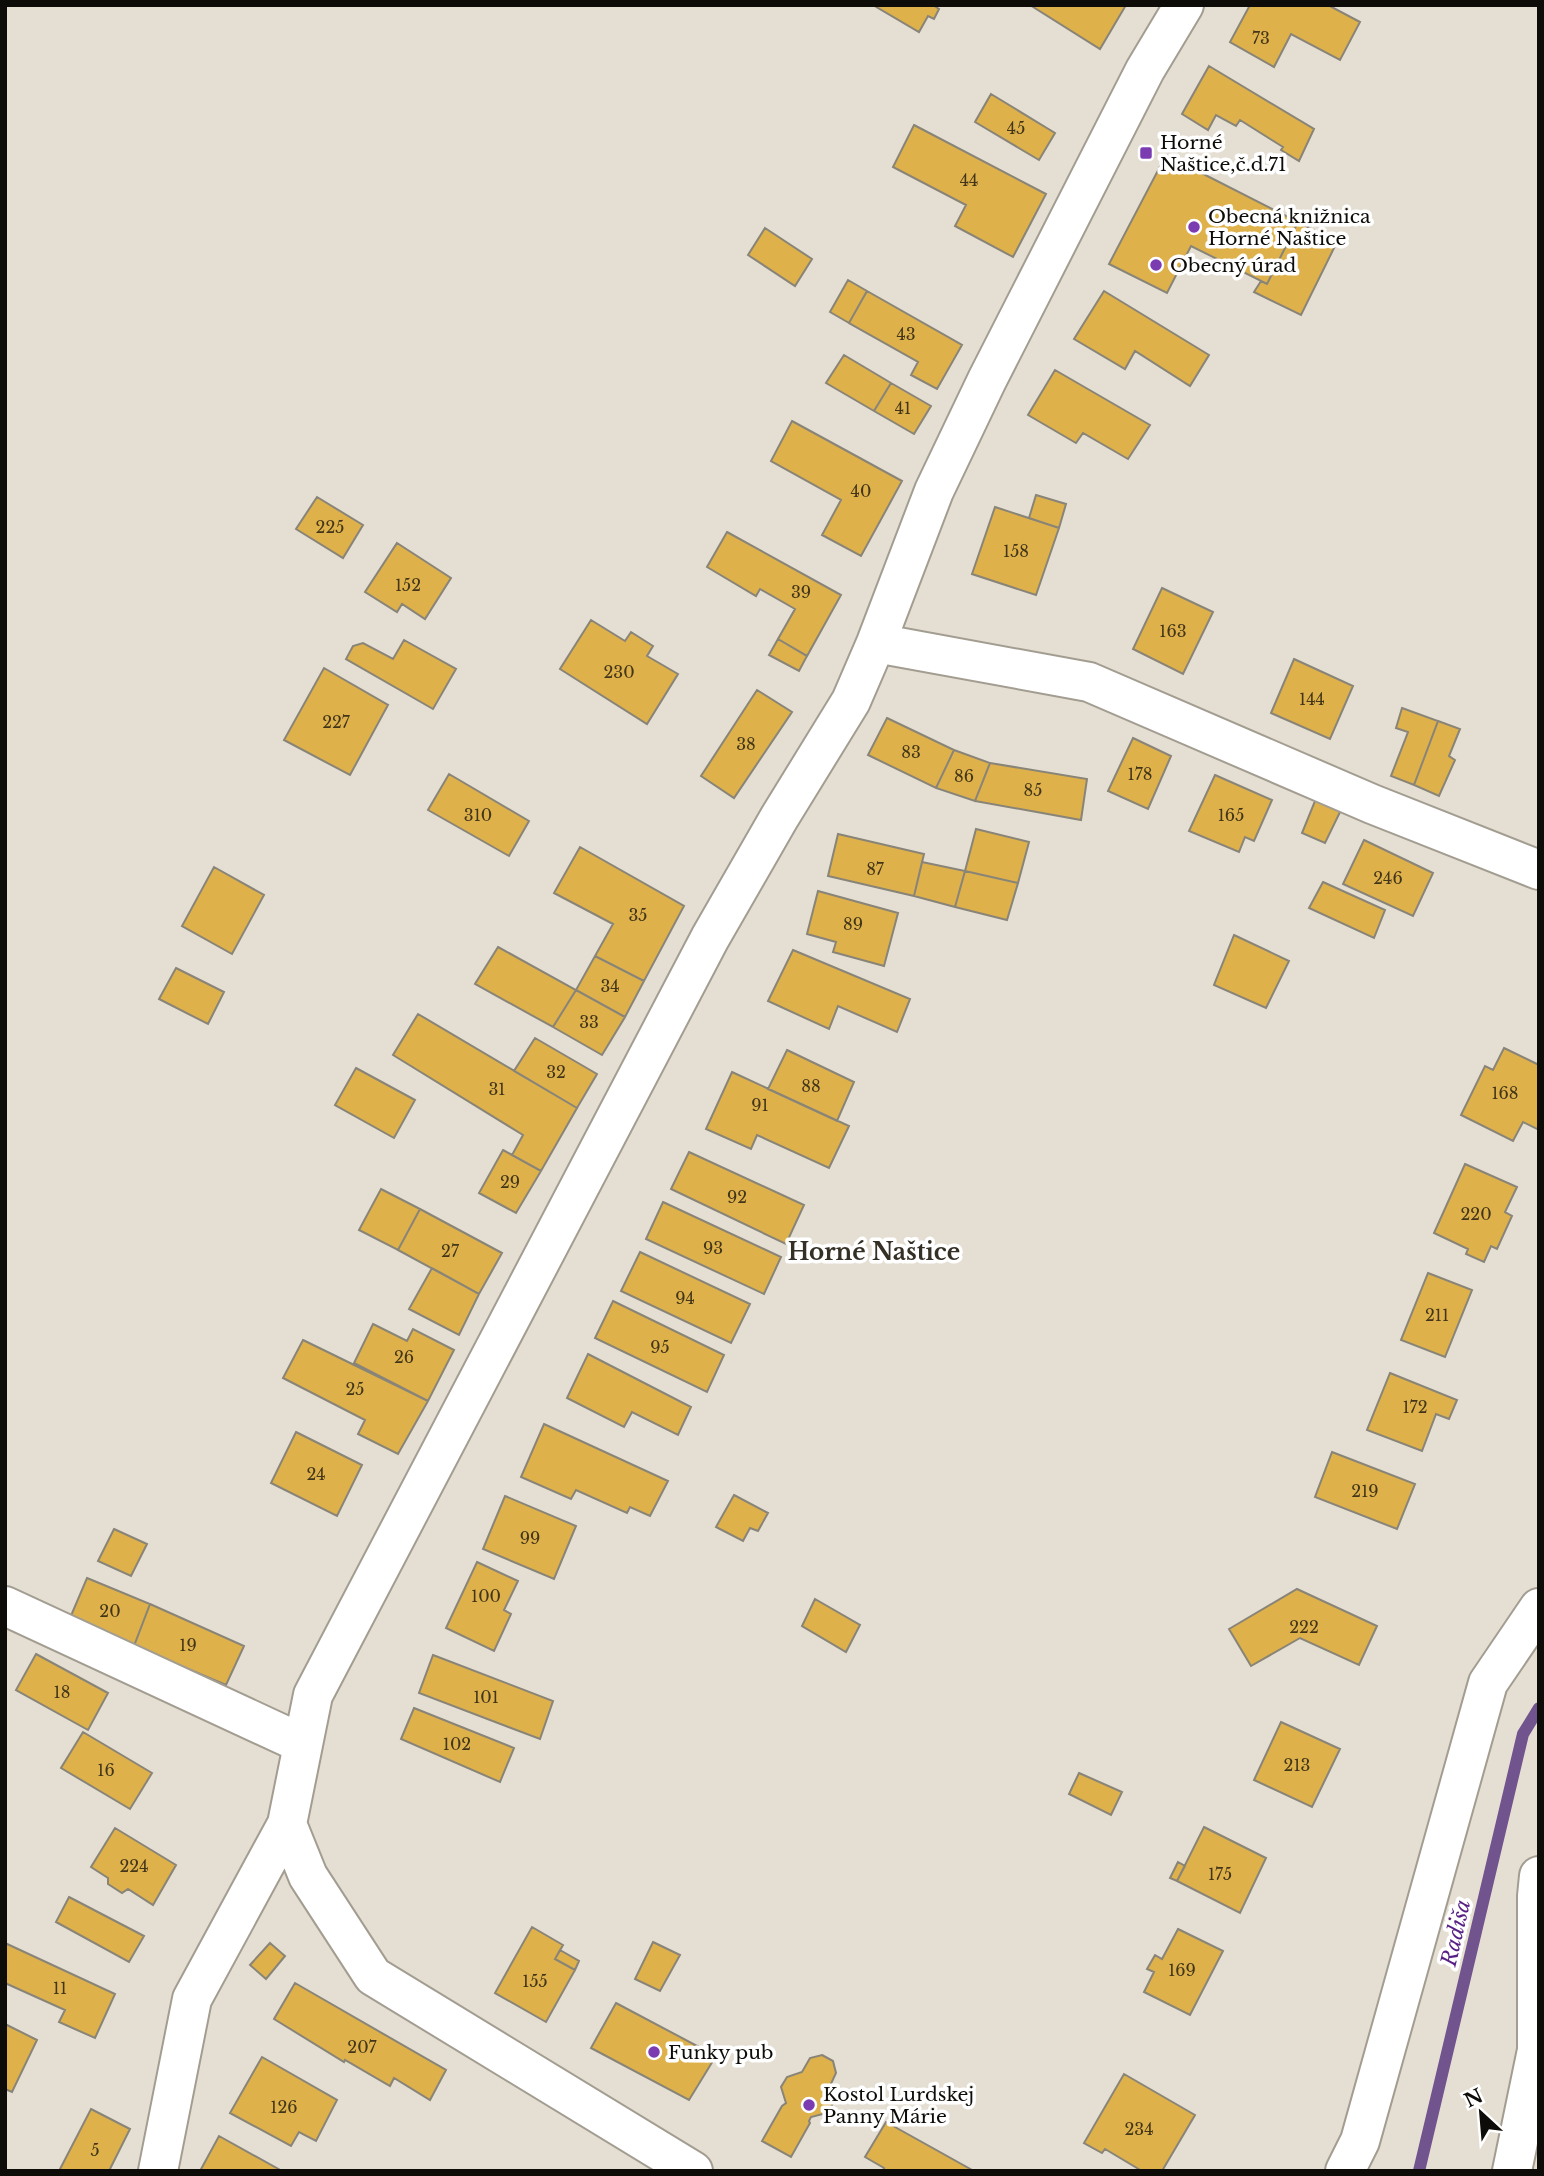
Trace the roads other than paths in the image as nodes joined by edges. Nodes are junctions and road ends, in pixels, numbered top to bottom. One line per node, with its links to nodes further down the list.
1 (1184, 5): 2 (street)
2 (876, 643): 3 (street); 6 (street)
3 (1539, 870)
4 (5, 1606): 6 (street)
5 (1539, 1608): 11 (street)
6 (303, 1744): 7 (street)
7 (287, 1824): 9 (street); 10 (street)
8 (1539, 1876): 12 (street)
9 (158, 2171)
10 (693, 2171)
11 (1345, 2171)
12 (1512, 2171)

